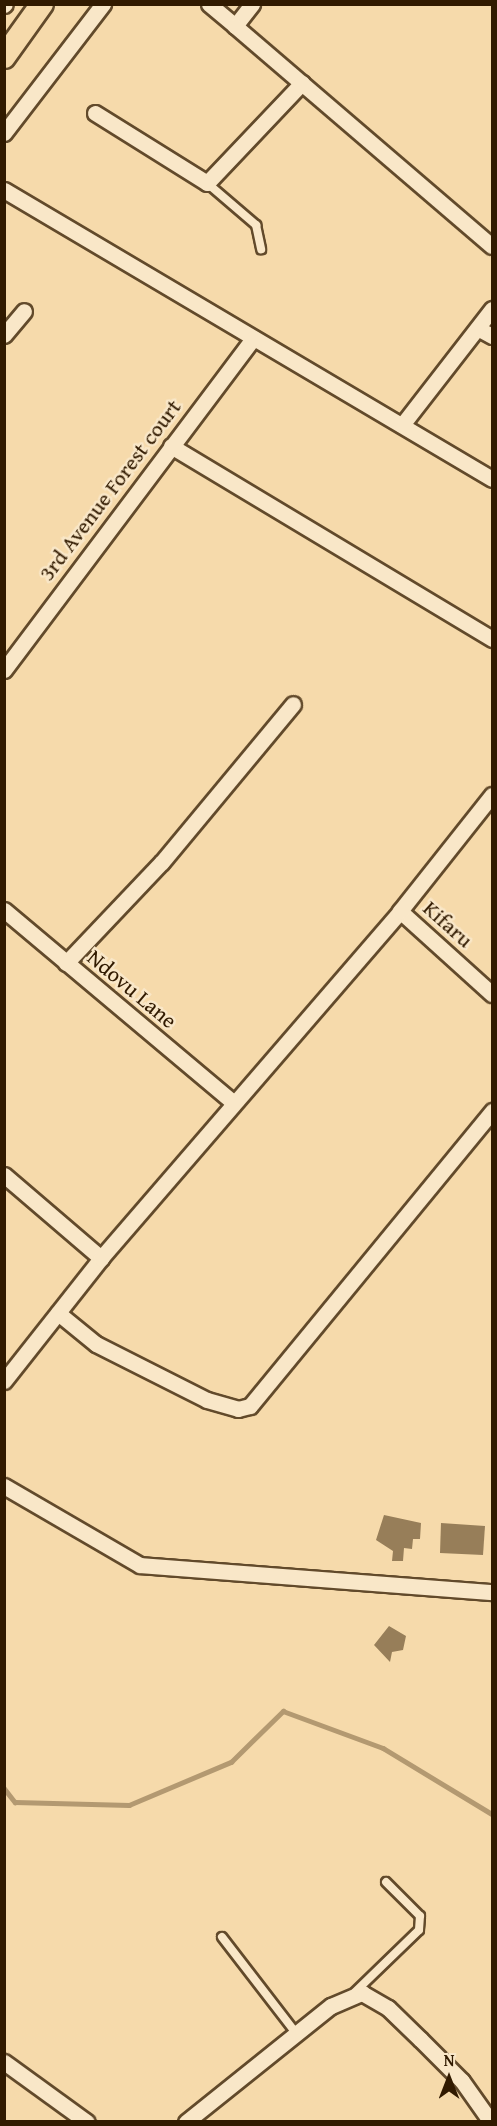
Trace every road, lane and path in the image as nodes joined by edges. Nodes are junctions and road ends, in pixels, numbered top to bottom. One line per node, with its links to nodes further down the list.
1 (103, 4): 9 (street)
2 (209, 4): 5 (street)
3 (252, 4): 5 (street)
4 (41, 5): 6 (main road)
5 (235, 26): 7 (street)
6 (4, 57)
7 (302, 83): 10 (street); 12 (street)
8 (95, 113): 10 (street)
9 (4, 133)
10 (207, 183): 13 (lane)
11 (4, 190): 18 (street)
12 (492, 246)
13 (261, 249)
14 (492, 309): 16 (street)
15 (24, 311): 17 (street)
16 (486, 333): 19 (street)
17 (4, 335)
18 (254, 338): 19 (street); 20 (street, 3rd Avenue Forest court)
19 (402, 425): 21 (street)
20 (171, 446): 22 (street); 23 (street, 3rd Avenue Forest court)
21 (492, 479)
22 (492, 639)
23 (4, 670)
24 (293, 704): 28 (street)
25 (492, 795): 27 (street)
26 (4, 910): 28 (street, Ndovu Lane)
27 (400, 911): 29 (street, Kifaru); 30 (street)
28 (66, 963): 30 (street, Ndovu Lane)
29 (492, 994)
30 (232, 1101): 33 (street)
31 (492, 1111): 34 (street)
32 (4, 1175): 33 (street)
33 (101, 1258): 34 (street)
34 (58, 1313): 35 (street)
35 (4, 1381)
36 (4, 1486): 37 (street)
37 (492, 1592)
38 (386, 1882): 40 (lane)
39 (222, 1937): 41 (lane)
40 (353, 1994): 41 (street); 45 (street)
41 (296, 2033): 44 (street)
42 (4, 2061): 43 (street)
43 (87, 2121)
44 (186, 2121)
45 (490, 2121)

